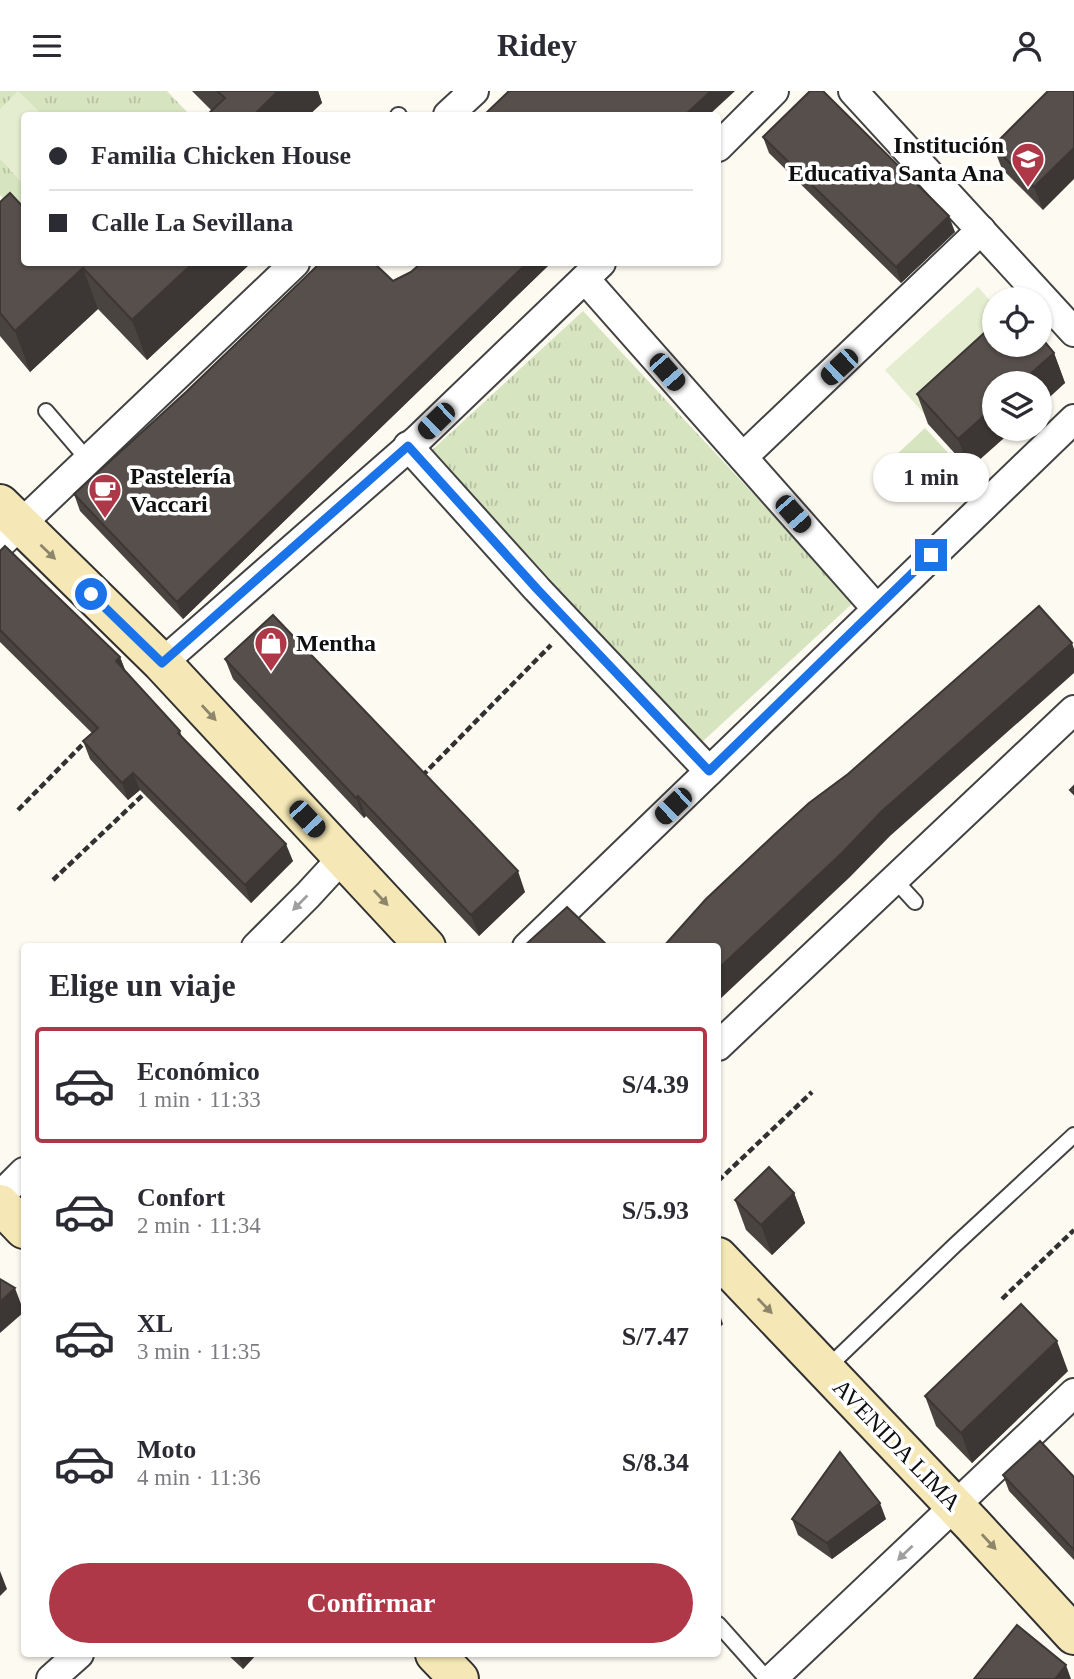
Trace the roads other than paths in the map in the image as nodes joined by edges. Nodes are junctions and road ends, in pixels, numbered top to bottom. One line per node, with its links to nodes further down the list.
1 (474, 91): 4 (street)
2 (774, 91): 5 (street)
3 (853, 91): 6 (street)
4 (451, 112)
5 (721, 144)
6 (981, 230): 9 (street); 13 (street)
7 (292, 266): 14 (street)
8 (593, 271): 12 (street); 13 (street)
9 (1074, 332)
10 (46, 411): 14 (lane)
11 (1074, 419): 16 (street)
12 (408, 446): 17 (street); 19 (street)
13 (743, 457): 16 (street)
14 (88, 460): 15 (street)
15 (7, 524): 17 (street, one-way to 17)
16 (876, 608): 19 (street)
17 (162, 663): 20 (street, one-way to 20)
18 (1074, 711): 21 (street)
19 (709, 771): 25 (street)
20 (343, 857): 23 (street, one-way to 23); 24 (street, one-way to 24)
21 (894, 880): 22 (lane); 26 (street)
22 (915, 902)
23 (260, 943)
24 (422, 943)
25 (531, 943)
26 (721, 1043)
27 (1074, 1135): 33 (lane)
28 (21, 1175): 29 (street)
29 (0, 1196)
30 (0, 1204): 31 (street)
31 (21, 1226)
32 (721, 1260): 33 (street, AVENIDA LIMA, one-way to 33)
33 (825, 1370): 35 (street, AVENIDA LIMA)
34 (1074, 1393): 35 (street)
35 (954, 1506): 37 (street, AVENIDA LIMA, one-way to 37); 42 (street, one-way to 42)
36 (721, 1627): 42 (lane)
37 (1074, 1635)
38 (76, 1657): 40 (street)
39 (438, 1657): 41 (street)
40 (51, 1679)
41 (459, 1679)
42 (769, 1679)

